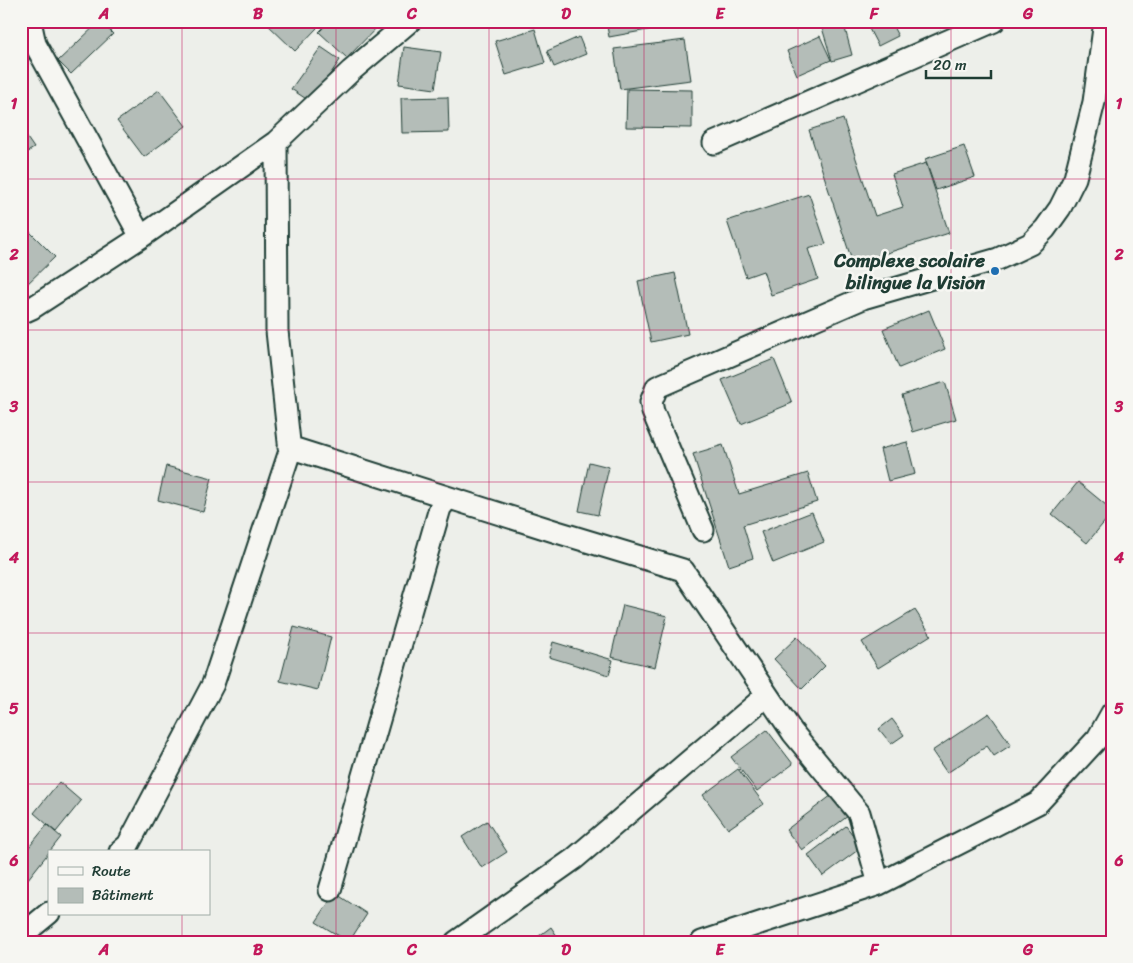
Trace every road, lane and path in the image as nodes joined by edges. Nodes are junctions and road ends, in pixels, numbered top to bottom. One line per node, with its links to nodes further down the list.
1 (30, 21): 7 (street)
2 (410, 21): 5 (street)
3 (994, 21): 6 (street)
4 (1105, 21): 11 (street)
5 (276, 142): 7 (street); 9 (street)
6 (714, 143)
7 (141, 237): 8 (street)
8 (21, 312)
9 (289, 447): 10 (street); 14 (street)
10 (448, 498): 12 (street); 16 (street)
11 (702, 530)
12 (767, 694): 15 (street); 19 (street)
13 (1112, 713): 15 (street)
14 (122, 850)
15 (879, 884): 20 (street)
16 (330, 890)
17 (48, 913): 18 (street)
18 (21, 936)
19 (456, 942)
20 (702, 942)

